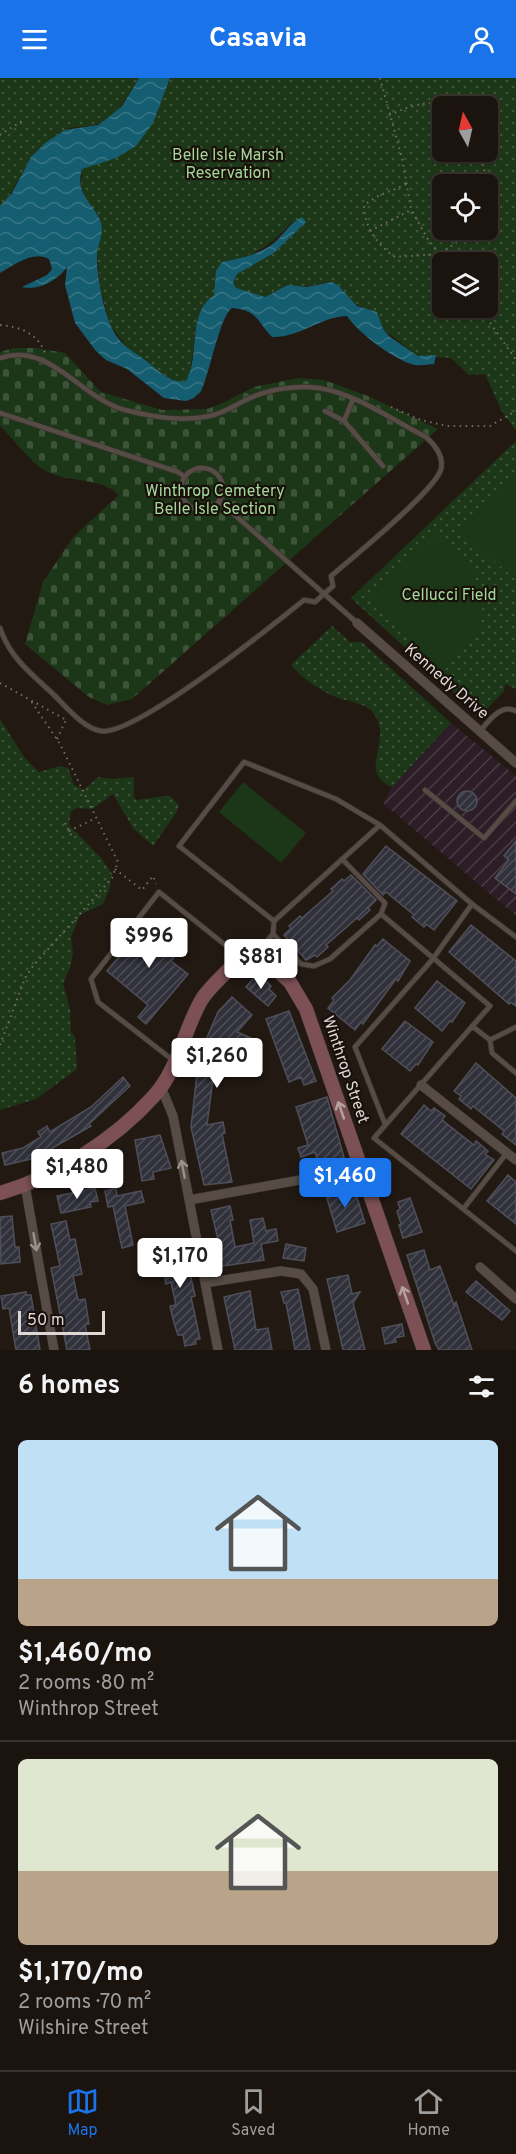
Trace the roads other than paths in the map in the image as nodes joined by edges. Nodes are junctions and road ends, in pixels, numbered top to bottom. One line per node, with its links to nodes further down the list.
1 (0, 358): 2 (lane)
2 (353, 399): 5 (lane); 9 (lane)
3 (325, 411): 5 (lane)
4 (0, 413): 7 (lane)
5 (344, 421): 6 (lane)
6 (383, 466)
7 (185, 477): 8 (lane); 8 (lane)
8 (219, 501): 9 (lane)
9 (324, 594): 10 (lane); 11 (lane)
10 (357, 623): 13 (street, Kennedy Drive)
11 (0, 628)
12 (516, 711): 13 (lane)
13 (479, 731): 14 (street, Kennedy Drive)
14 (516, 763)
15 (425, 790): 16 (lane)
16 (516, 801)
17 (380, 825): 18 (lane); 19 (lane); 21 (lane)
18 (342, 859): 20 (lane); 21 (lane)
19 (472, 904): 23 (lane); 26 (lane)
20 (381, 915): 22 (lane); 26 (lane)
21 (274, 921): 22 (lane)
22 (273, 934): 24 (lane)
23 (516, 937)
24 (257, 954): 25 (street); 37 (street, Winthrop Street, one-way to 24)
25 (241, 958): 30 (street); 30 (lane)
26 (432, 960): 27 (lane); 34 (lane)
27 (472, 1026): 29 (lane); 32 (lane)
28 (516, 1027): 29 (lane)
29 (490, 1040): 31 (lane)
30 (176, 1062): 33 (street)
31 (516, 1073)
32 (421, 1085): 34 (lane); 35 (street)
33 (161, 1087): 38 (street); 40 (street, one-way to 33)
34 (385, 1124): 41 (lane)
35 (507, 1153): 36 (street); 41 (lane)
36 (516, 1160)
37 (361, 1169): 40 (street); 49 (street, Winthrop Street, one-way to 37)
38 (25, 1185): 39 (street); 46 (street, one-way to 46)
39 (0, 1192)
40 (189, 1200): 44 (street)
41 (464, 1208): 42 (lane)
42 (516, 1251)
43 (480, 1267): 45 (street)
44 (205, 1283): 47 (street); 48 (street)
45 (516, 1299)
46 (54, 1350)
47 (218, 1350)
48 (326, 1350)
49 (424, 1350)

